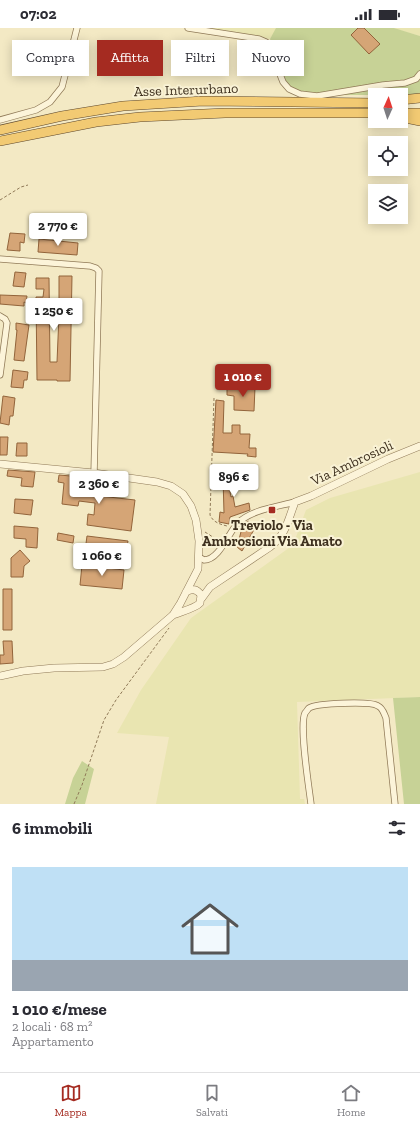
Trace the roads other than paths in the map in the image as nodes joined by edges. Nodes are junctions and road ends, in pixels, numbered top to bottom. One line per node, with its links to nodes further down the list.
1 (77, 28): 13 (street)
2 (188, 28): 3 (street)
3 (420, 74)
4 (420, 98): 5 (highway)
5 (408, 99)
6 (368, 103): 15 (highway, Asse Interurbano)
7 (408, 103): 8 (highway)
8 (420, 103)
9 (368, 113): 16 (highway, Asse Interurbano)
10 (408, 113): 11 (highway)
11 (420, 113)
12 (408, 118): 14 (highway)
13 (0, 120)
14 (420, 121)
15 (0, 130)
16 (0, 141)
17 (0, 259): 22 (street)
18 (0, 316): 19 (street)
19 (0, 375)
20 (420, 446): 23 (street, Via Ambrosioli)
21 (0, 464): 22 (street)
22 (94, 474): 24 (street)
23 (295, 502): 24 (street); 26 (street)
24 (199, 557): 25 (street)
25 (191, 582): 27 (street); 28 (street)
26 (210, 588): 27 (street); 29 (street)
27 (196, 590): 28 (street); 29 (street)
28 (185, 595): 30 (street); 31 (street)
29 (202, 598): 30 (street)
30 (190, 608): 31 (street)
31 (173, 615): 32 (street)
32 (0, 676)
33 (311, 804): 34 (street)
34 (395, 804)

